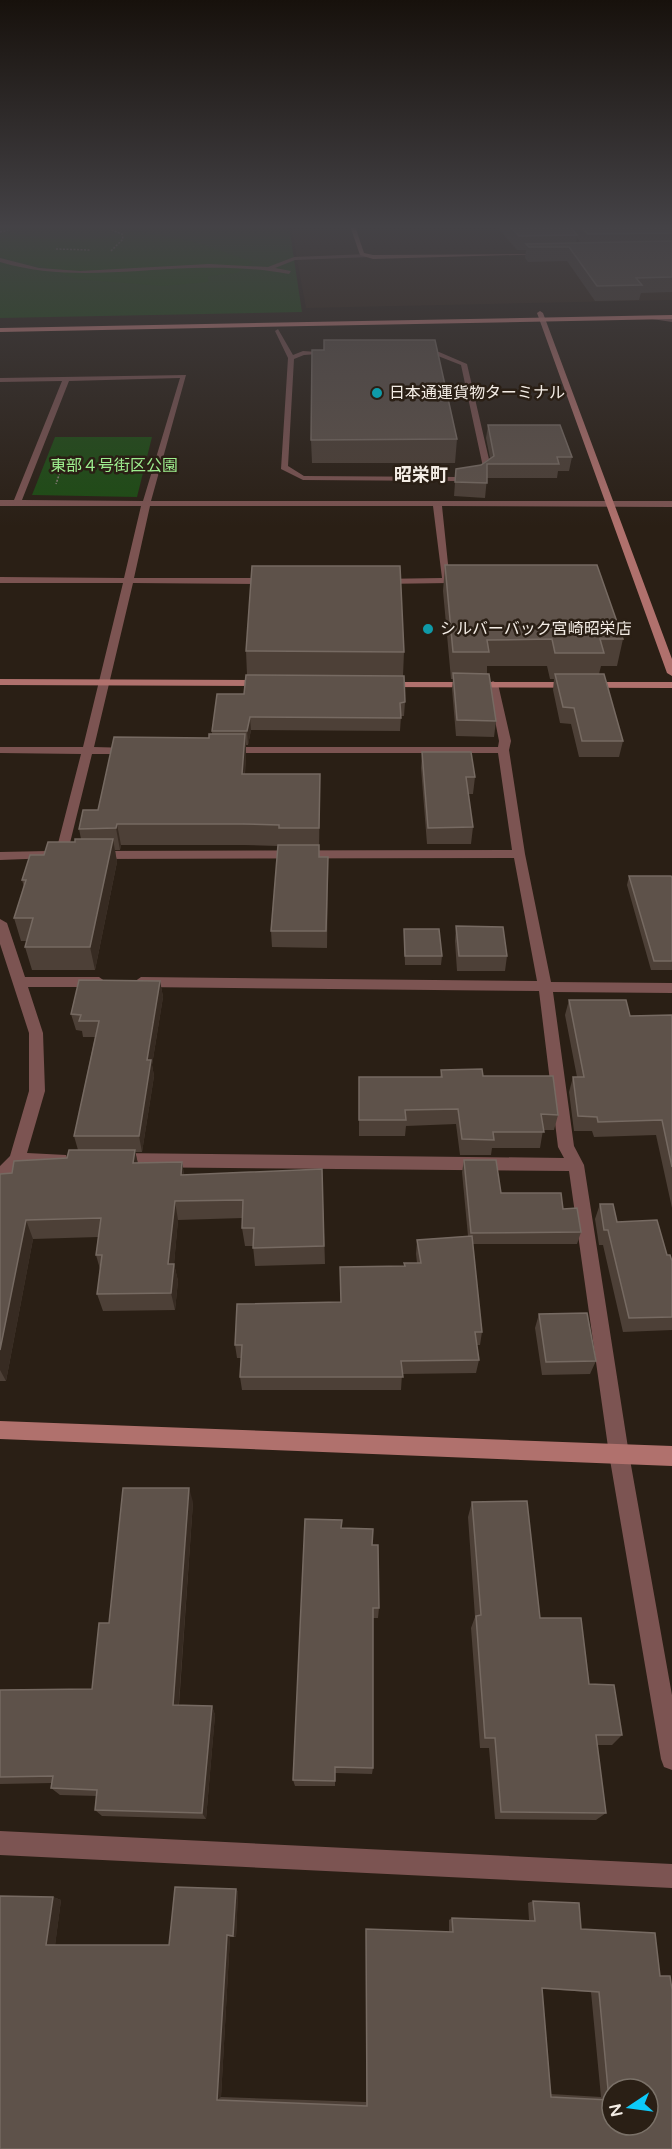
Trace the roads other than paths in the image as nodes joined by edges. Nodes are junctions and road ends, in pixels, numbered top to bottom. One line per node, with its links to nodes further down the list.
1 (201, 326): 4 (main road)
2 (453, 326): 5 (main road)
3 (545, 326): 16 (street)
4 (0, 330)
5 (278, 331): 6 (main road); 9 (lane)
6 (0, 336)
7 (337, 353): 9 (lane)
8 (416, 354): 9 (lane)
9 (291, 358)
10 (66, 379): 11 (street); 13 (street); 14 (street)
11 (0, 380)
12 (0, 503): 13 (street)
13 (17, 504): 14 (street)
14 (146, 504): 15 (street); 21 (street)
15 (437, 504): 16 (street); 20 (street)
16 (611, 504): 17 (street); 22 (street)
17 (672, 504)
18 (0, 580): 21 (street)
19 (282, 580): 21 (street)
20 (364, 580)
21 (129, 581): 24 (street)
22 (672, 673)
23 (0, 682): 24 (street)
24 (105, 682): 25 (street); 33 (street)
25 (282, 683)
26 (376, 684): 27 (street)
27 (494, 684): 28 (street); 32 (street)
28 (672, 685)
29 (0, 750): 33 (street)
30 (147, 750): 33 (street)
31 (218, 750): 32 (street)
32 (503, 750): 34 (street)
33 (87, 751): 35 (street)
34 (519, 854): 35 (street); 39 (street)
35 (72, 855): 36 (street)
36 (0, 856)
37 (0, 923): 38 (street)
38 (20, 982): 39 (street); 41 (street)
39 (545, 985): 40 (street); 44 (street)
40 (672, 988)
41 (16, 1159): 42 (street); 45 (street)
42 (76, 1160)
43 (100, 1160): 44 (street)
44 (576, 1165): 47 (street)
45 (0, 1177)
46 (0, 1430): 47 (street)
47 (619, 1454): 48 (street); 49 (street)
48 (672, 1456)
49 (672, 1759)
50 (0, 1844): 51 (street)
51 (672, 1876)

